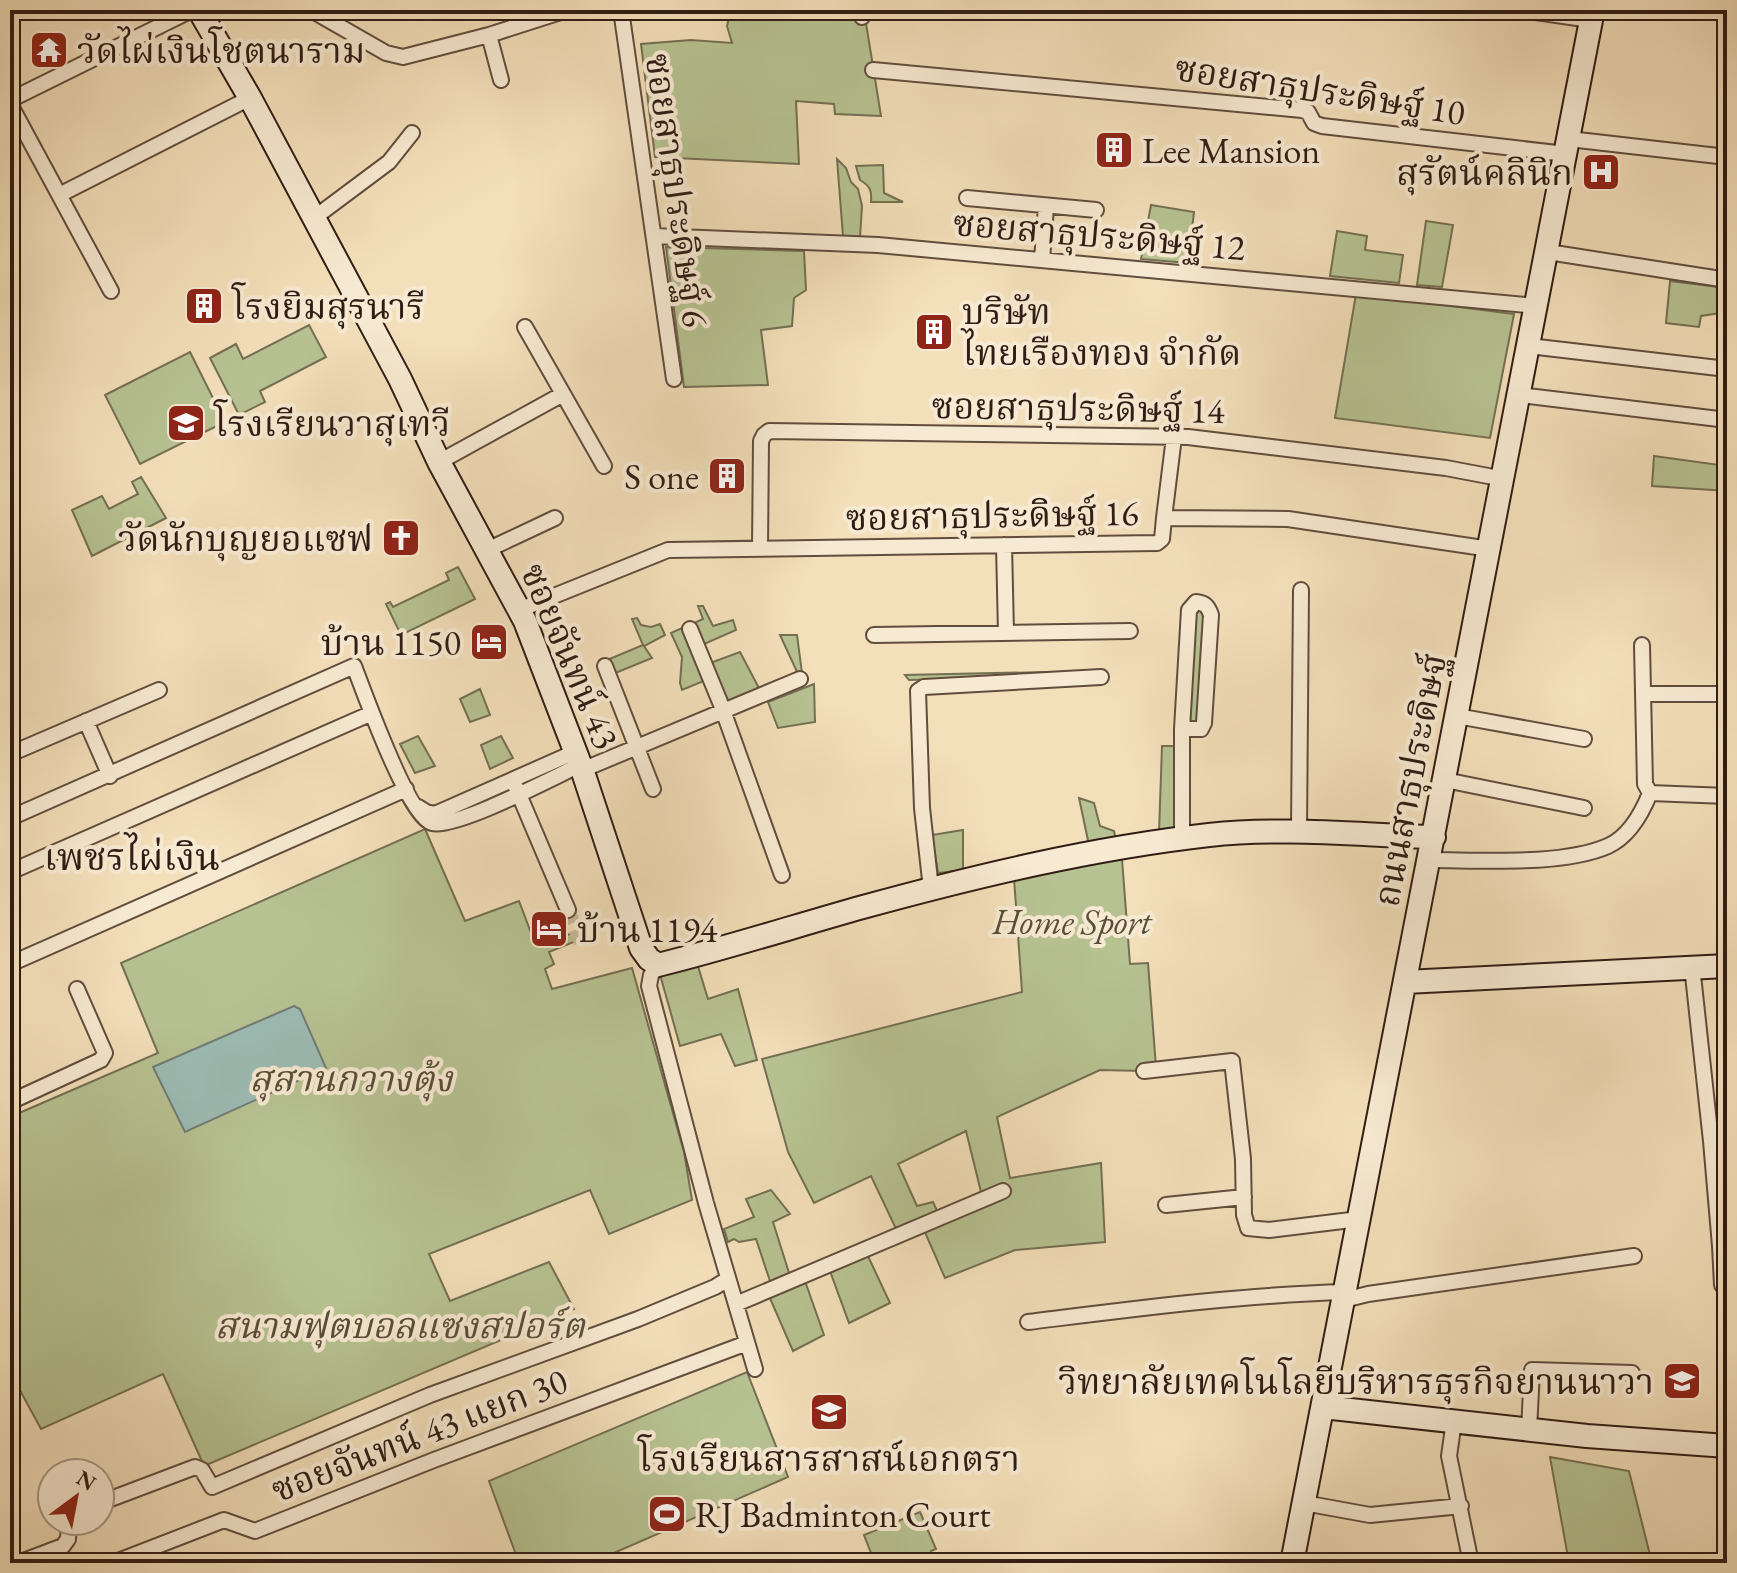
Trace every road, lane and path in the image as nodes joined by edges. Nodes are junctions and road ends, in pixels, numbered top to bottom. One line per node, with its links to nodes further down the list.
1 (192, 10): 12 (street)
2 (199, 10): 11 (street, ซอยจันทน์ 43)
3 (311, 10): 8 (street)
4 (567, 10): 8 (street)
5 (621, 10): 21 (street, ซอยสาธุประดิษฐ์ 6)
6 (1521, 10): 7 (street)
7 (1592, 15): 14 (street, ถนนสาธุประดิษฐ์)
8 (489, 35): 10 (street)
9 (873, 70): 14 (street, ซอยสาธุประดิษฐ์ 10)
10 (501, 80)
11 (250, 98): 16 (street); 20 (street, ซอยจันทน์ 43)
12 (10, 102): 25 (street)
13 (412, 133): 20 (street)
14 (1567, 146): 15 (street, ซอยสาธุประดิษฐ์ 10); 22 (street, ถนนสาธุประดิษฐ์)
15 (1727, 157)
16 (65, 192)
17 (967, 198): 18 (street)
18 (1046, 207): 19 (street); 23 (street)
19 (1096, 210)
20 (314, 218): 35 (street, ซอยจันทน์ 43)
21 (654, 236): 23 (street, ซอยสาธุประดิษฐ์ 12); 30 (street, ซอยสาธุประดิษฐ์ 6)
22 (1548, 252): 24 (street); 26 (street, ถนนสาธุประดิษฐ์)
23 (1042, 260): 26 (street, ซอยสาธุประดิษฐ์ 12)
24 (1727, 280)
25 (111, 291)
26 (1537, 306): 28 (street, ถนนสาธุประดิษฐ์)
27 (525, 327): 31 (street)
28 (1529, 346): 29 (street); 32 (street, ถนนสาธุประดิษฐ์)
29 (1727, 369)
30 (674, 379)
31 (563, 394): 35 (street); 36 (street)
32 (1520, 395): 33 (street); 37 (street, ถนนสาธุประดิษฐ์)
33 (1727, 420)
34 (1174, 437): 37 (street, ซอยสาธุประดิษฐ์ 14); 39 (street); 41 (street, ซอยสาธุประดิษฐ์ 14)
35 (439, 462): 43 (street, ซอยจันทน์ 43)
36 (604, 466)
37 (1504, 479): 42 (street, ถนนสาธุประดิษฐ์)
38 (555, 518): 43 (street)
39 (1164, 518): 40 (street, ซอยสาธุประดิษฐ์ 16); 42 (street, ซอยสาธุประดิษฐ์ 16)
40 (1004, 545): 41 (street, ซอยสาธุประดิษฐ์ 16); 48 (street)
41 (760, 548): 45 (street, ซอยสาธุประดิษฐ์ 16)
42 (1490, 549): 59 (street, ถนนสาธุประดิษฐ์)
43 (487, 550): 45 (street, ซอยจันทน์ 43)
44 (1301, 590): 75 (street)
45 (519, 610): 65 (street, ซอยจันทน์ 43)
46 (690, 629): 57 (street)
47 (1130, 631): 48 (street)
48 (1006, 633): 49 (street)
49 (874, 635)
50 (1642, 645): 55 (street)
51 (605, 666): 63 (street)
52 (1101, 677): 81 (street)
53 (800, 679): 57 (street)
54 (159, 690): 60 (street)
55 (1644, 694): 56 (street); 70 (street)
56 (1727, 694)
57 (723, 712): 63 (street); 80 (street)
58 (372, 713): 66 (street); 71 (street); 79 (street)
59 (1457, 716): 62 (street); 67 (street, ถนนสาธุประดิษฐ์)
60 (86, 721): 64 (street); 66 (street)
61 (1182, 729): 61 (street); 77 (street)
62 (1584, 739)
63 (636, 749): 65 (street); 69 (street)
64 (10, 754)
65 (579, 762): 68 (street); 84 (street, ซอยจันทน์ 43)
66 (110, 776): 74 (street)
67 (1445, 780): 73 (street); 76 (street, ถนนสาธุประดิษฐ์)
68 (516, 787): 71 (street); 82 (street)
69 (653, 789)
70 (1650, 793): 72 (street); 78 (street)
71 (408, 796): 83 (street)
72 (1727, 796)
73 (1584, 808)
74 (10, 818)
75 (1299, 831): 76 (street); 77 (street)
76 (1434, 837): 78 (street, ถนนสาธุประดิษฐ์)
77 (1182, 839): 81 (street)
78 (1429, 860): 87 (street, ถนนสาธุประดิษฐ์)
79 (10, 872)
80 (782, 875)
81 (931, 889): 84 (street)
82 (568, 910)
83 (10, 964)
84 (658, 965): 99 (street)
85 (1692, 966): 86 (street); 87 (street); 92 (street)
86 (1727, 966)
87 (1405, 982): 96 (street, ถนนสาธุประดิษฐ์)
88 (77, 989): 90 (street)
89 (1144, 1071): 94 (street)
90 (10, 1102)
91 (1727, 1139): 92 (street)
92 (1711, 1141): 97 (street)
93 (1003, 1191): 102 (street)
94 (1244, 1197): 95 (street); 96 (street)
95 (1166, 1205)
96 (1359, 1219): 101 (street, ถนนสาธุประดิษฐ์)
97 (1723, 1246): 100 (street)
98 (1634, 1256): 101 (street)
99 (728, 1279): 102 (street); 111 (street)
100 (1722, 1285)
101 (1345, 1296): 103 (street); 107 (street, ถนนสาธุประดิษฐ์)
102 (736, 1304): 104 (street)
103 (1028, 1322)
104 (747, 1343): 105 (street); 116 (street, ซอยจันทน์ 43 แยก 30)
105 (755, 1369)
106 (1632, 1373): 109 (street)
107 (1323, 1407): 108 (street); 112 (street, ถนนสาธุประดิษฐ์)
108 (1454, 1421): 109 (street); 113 (street)
109 (1529, 1430): 110 (street)
110 (1727, 1446)
111 (116, 1497)
112 (1304, 1503): 113 (street); 117 (street, ถนนสาธุประดิษฐ์)
113 (1461, 1506): 118 (street)
114 (68, 1537): 115 (street)
115 (18, 1563)
116 (113, 1563)
117 (1292, 1563)
118 (1471, 1563)

